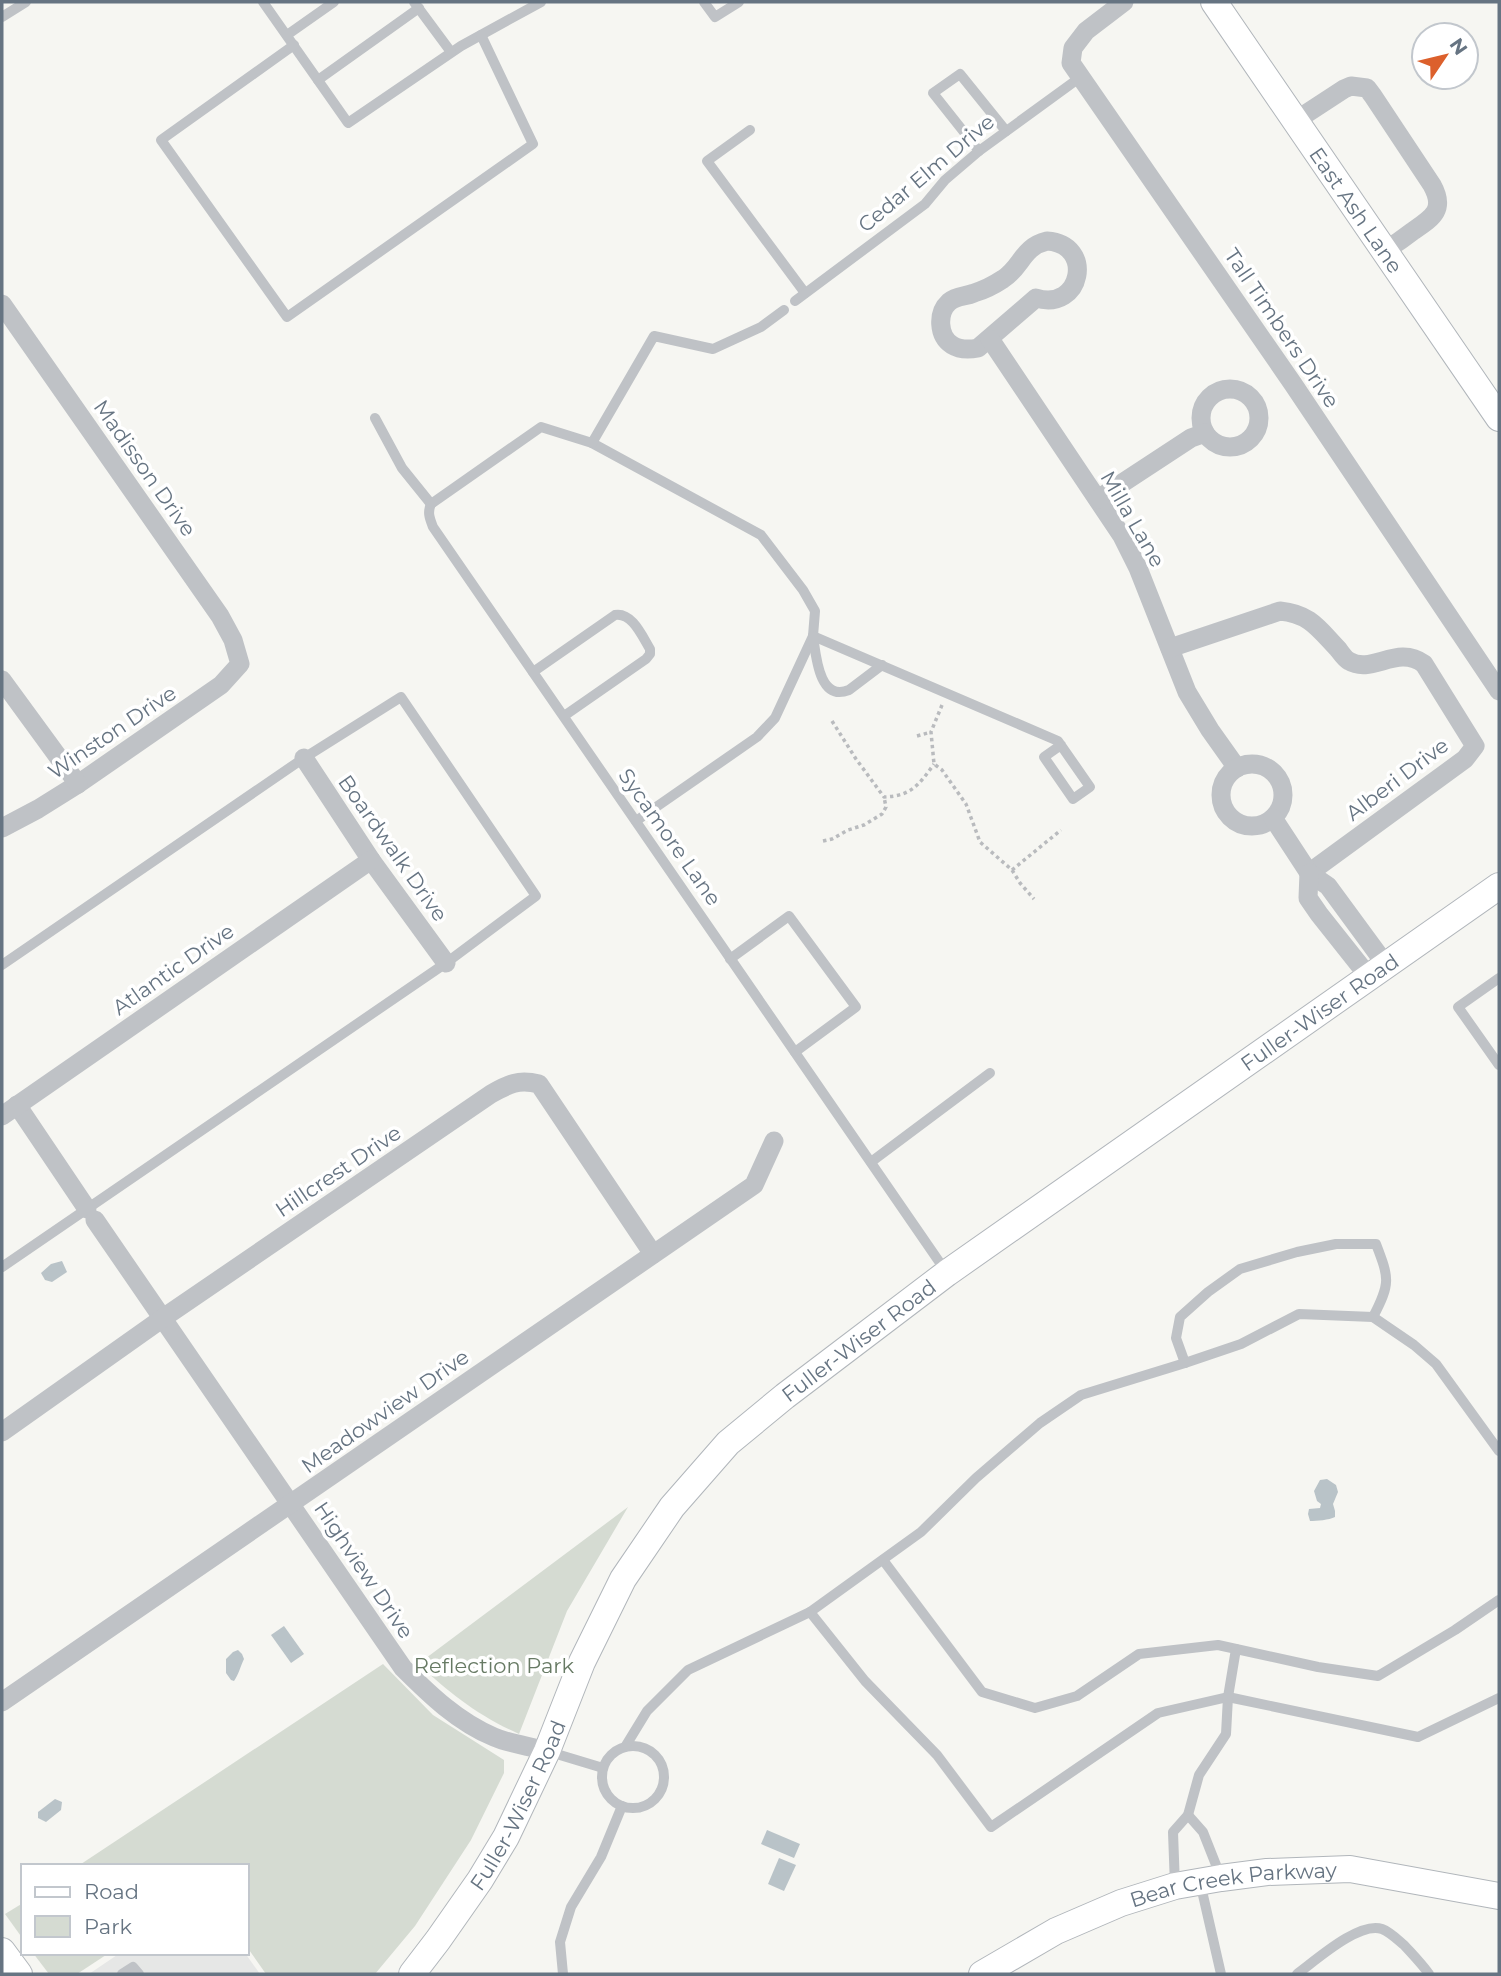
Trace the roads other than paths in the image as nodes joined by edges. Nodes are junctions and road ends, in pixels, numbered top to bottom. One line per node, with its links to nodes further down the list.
1 (26, 2): 10 (lane)
2 (263, 2): 11 (lane)
3 (334, 2): 11 (lane)
4 (541, 2): 12 (lane)
5 (704, 2): 6 (lane)
6 (739, 2)
7 (1124, 2): 15 (street, Tall Timbers Drive)
8 (1213, 2): 17 (street, East Ash Lane)
9 (417, 5): 14 (lane); 16 (lane)
10 (2, 17)
11 (286, 35): 13 (lane)
12 (481, 35): 13 (lane); 14 (lane)
13 (294, 45): 16 (lane)
14 (451, 52): 16 (lane)
15 (1082, 76): 19 (lane, Cedar Elm Drive); 39 (street, Tall Timbers Drive)
16 (318, 80)
17 (1295, 121): 21 (street, East Ash Lane); 21 (street)
18 (751, 130): 22 (lane)
19 (1006, 131): 20 (lane, Cedar Elm Drive); 20 (lane)
20 (979, 151): 22 (lane, Cedar Elm Drive)
21 (1384, 251): 27 (street, East Ash Lane)
22 (805, 293): 23 (lane, Cedar Elm Drive)
23 (795, 301)
24 (2, 304): 35 (street, Madisson Drive)
25 (784, 310): 30 (lane)
26 (990, 339): 26 (street); 31 (street, Milla Lane)
27 (1498, 414)
28 (375, 418): 32 (lane, Sycamore Lane)
29 (1205, 433): 31 (street)
30 (592, 443): 32 (lane); 33 (lane)
31 (1098, 499): 34 (street, Milla Lane)
32 (431, 504): 37 (lane, Sycamore Lane)
33 (813, 636): 36 (lane); 36 (lane); 46 (lane)
34 (1170, 648): 43 (street, Milla Lane); 49 (street, Alberi Drive)
35 (240, 664): 44 (street, Winston Drive)
36 (882, 665): 41 (lane)
37 (533, 672): 40 (lane, Sycamore Lane); 40 (lane)
38 (2, 680): 44 (street)
39 (1499, 691)
40 (564, 716): 46 (lane, Sycamore Lane)
41 (1061, 745): 41 (lane)
42 (304, 758): 48 (street, Boardwalk Drive); 52 (lane); 53 (lane)
43 (1237, 768): 45 (street); 45 (street)
44 (78, 784): 47 (street, Winston Drive)
45 (1273, 818): 49 (street)
46 (636, 821): 51 (lane, Sycamore Lane)
47 (2, 828)
48 (371, 860): 52 (street, Boardwalk Drive); 59 (street, Atlantic Drive)
49 (1309, 873): 54 (street)
50 (1499, 886): 54 (street, Fuller-Wiser Road)
51 (730, 959): 56 (lane, Sycamore Lane); 56 (lane)
52 (446, 963): 62 (lane)
53 (2, 965)
54 (1377, 971): 65 (street, Fuller-Wiser Road)
55 (1499, 978): 57 (lane)
56 (795, 1052): 61 (lane, Sycamore Lane)
57 (1499, 1065)
58 (990, 1073): 61 (lane)
59 (9, 1110): 62 (street, Highview Drive)
60 (774, 1141): 63 (street, Meadowview Drive)
61 (871, 1162): 65 (lane, Sycamore Lane)
62 (91, 1215): 64 (lane); 67 (street, Highview Drive)
63 (653, 1254): 67 (street, Hillcrest Drive); 71 (street, Meadowview Drive)
64 (2, 1267)
65 (947, 1273): 80 (street, Fuller-Wiser Road)
66 (1373, 1317): 68 (lane); 68 (lane); 70 (lane)
67 (163, 1318): 69 (street, Hillcrest Drive); 71 (street, Highview Drive)
68 (1185, 1363): 72 (lane)
69 (2, 1432)
70 (1499, 1451)
71 (290, 1504): 78 (street, Meadowview Drive); 80 (street, Highview Drive)
72 (883, 1560): 74 (lane); 75 (lane)
73 (1499, 1600): 75 (lane)
74 (810, 1612): 76 (lane); 79 (lane)
75 (1236, 1649): 76 (lane)
76 (1228, 1698): 77 (lane); 83 (lane)
77 (1499, 1698)
78 (2, 1702)
79 (625, 1747): 81 (lane); 82 (lane)
80 (547, 1751): 81 (lane); 91 (street, Fuller-Wiser Road)
81 (603, 1768): 82 (lane)
82 (622, 1805): 87 (lane)
83 (1188, 1815): 84 (lane); 84 (lane)
84 (1198, 1882): 85 (street, Bear Creek Parkway); 93 (street, Bear Creek Parkway); 94 (lane)
85 (1499, 1896)
86 (2, 1951): 88 (street)
87 (563, 1971): 92 (lane)
88 (19, 1974)
89 (122, 1974): 90 (lane)
90 (139, 1974)
91 (412, 1974)
92 (575, 1974)
93 (982, 1974)
94 (1221, 1974)
95 (1297, 1974): 96 (lane)
96 (1429, 1974)

